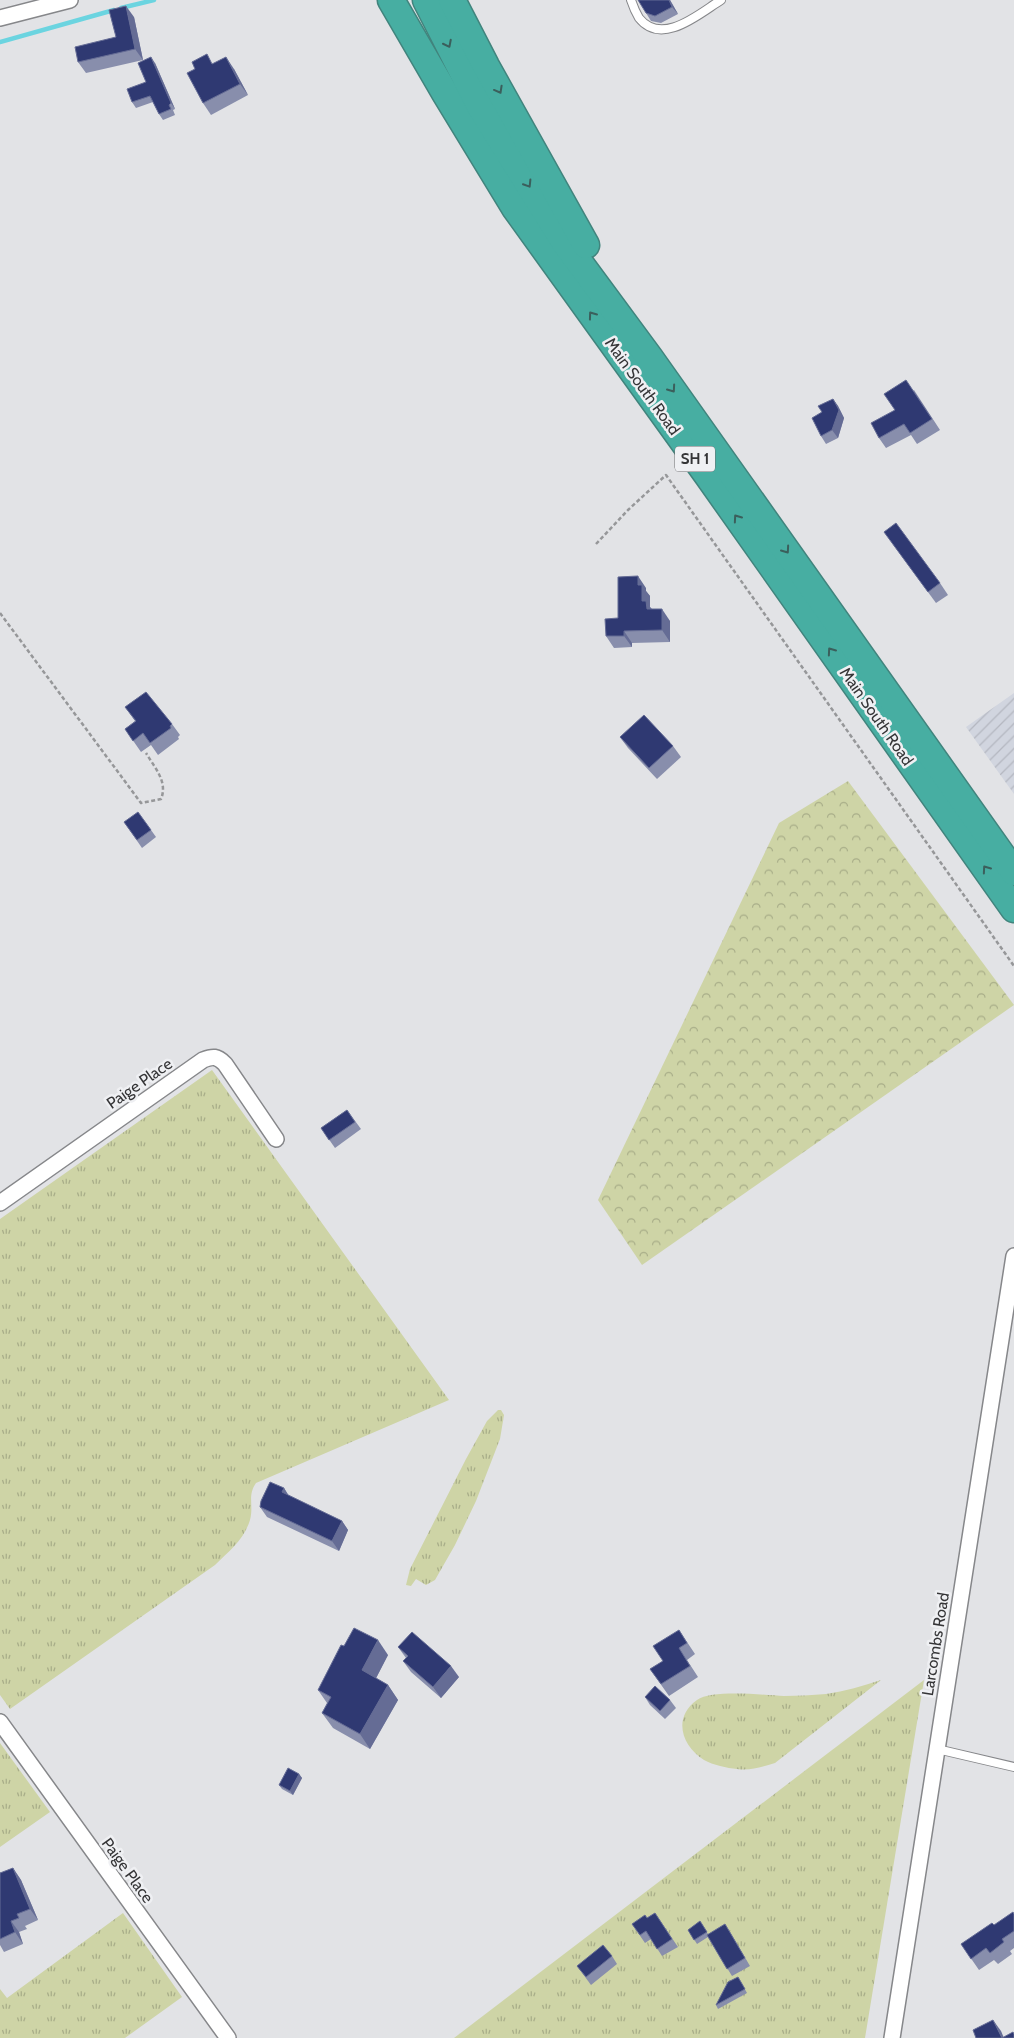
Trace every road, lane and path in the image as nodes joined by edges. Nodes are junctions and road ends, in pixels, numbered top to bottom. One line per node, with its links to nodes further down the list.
1 (70, 0): 8 (street)
2 (382, 0): 9 (highway)
3 (391, 0): 9 (highway, Main South Road / SH 1)
4 (426, 0): 10 (highway, Main South Road / SH 1, one-way to 10)
5 (452, 0): 10 (highway, one-way to 10)
6 (631, 0): 7 (lane)
7 (721, 0)
8 (0, 18)
9 (445, 93): 15 (highway, Main South Road / SH 1, one-way to 9)
10 (650, 358): 14 (highway, Main South Road / SH 1, one-way to 14)
11 (596, 544): 16 (path)
12 (0, 613): 13 (path)
13 (146, 753)
14 (1014, 872)
15 (1014, 909)
16 (1014, 966)
17 (276, 1139): 18 (street, Paige Place)
18 (0, 1203)
19 (1014, 1256): 21 (street, Larcombs Road)
20 (0, 1722): 23 (street, Paige Place)
21 (936, 1749): 22 (lane); 24 (street, Larcombs Road)
22 (1014, 1767)
23 (228, 2038)
24 (892, 2038)

